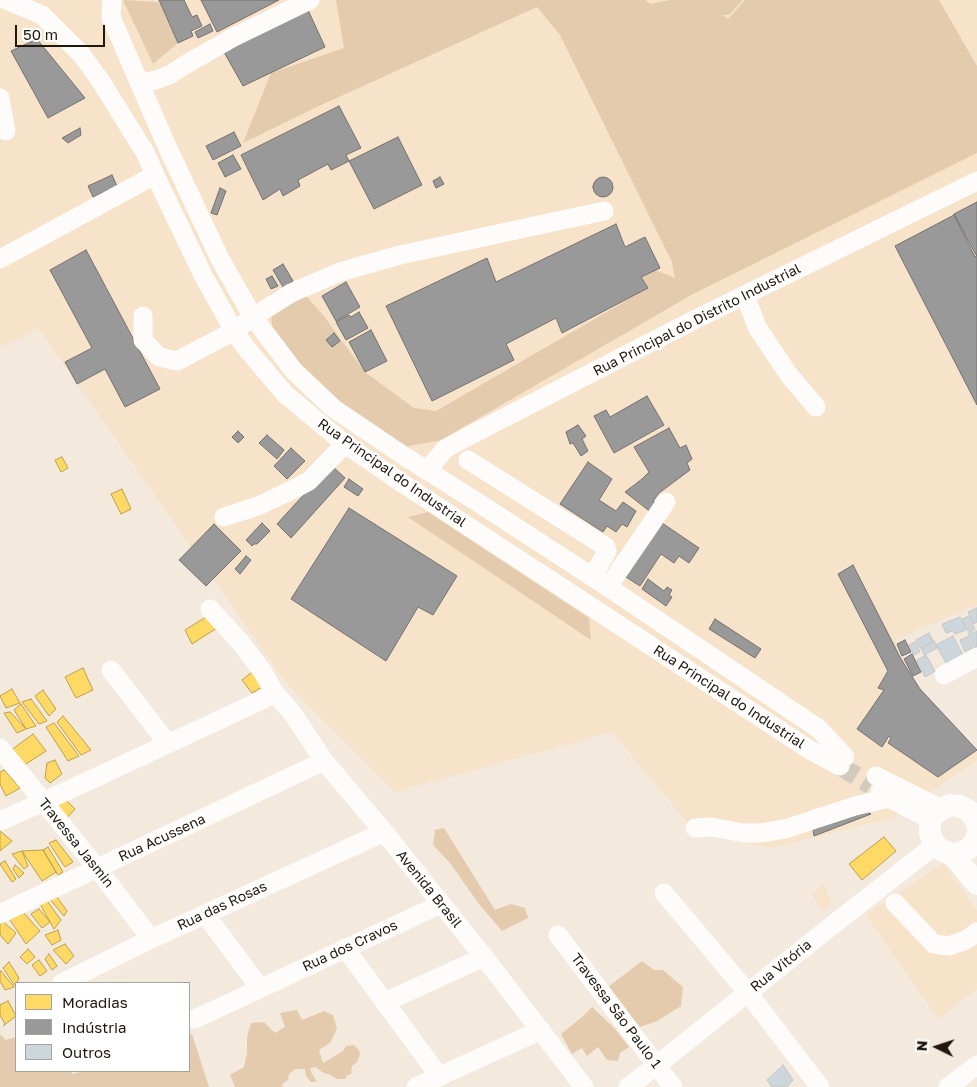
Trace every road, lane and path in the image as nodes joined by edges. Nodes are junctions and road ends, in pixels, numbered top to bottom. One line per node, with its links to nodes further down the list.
1 (6, 0): 7 (street, Rua Principal do Industrial)
2 (112, 0): 4 (street, Rua Principal do Industrial)
3 (310, 0): 4 (street)
4 (140, 83): 13 (street, Rua Principal do Industrial)
5 (0, 98): 6 (street)
6 (6, 131)
7 (154, 174): 10 (street); 14 (street, Rua Principal do Industrial)
8 (977, 181): 11 (street, Rua Principal do Distrito Industrial)
9 (604, 211): 13 (street)
10 (0, 259)
11 (745, 295): 15 (street); 18 (street, Rua Principal do Distrito Industrial)
12 (143, 316): 14 (street)
13 (253, 317): 14 (street); 18 (street, Rua Principal do Industrial)
14 (234, 331): 16 (street, Rua Principal do Industrial)
15 (816, 407)
16 (345, 444): 20 (street); 30 (street, Rua Principal do Industrial)
17 (468, 460): 21 (street)
18 (427, 471): 21 (street, Rua Principal do Industrial)
19 (666, 502): 21 (street)
20 (224, 517)
21 (600, 582): 27 (street, Rua Principal do Industrial)
22 (210, 609): 26 (street, Avenida Brasil)
23 (977, 657): 25 (street)
24 (112, 670): 28 (street)
25 (944, 675)
26 (274, 692): 28 (street); 31 (street, Avenida Brasil)
27 (819, 728): 30 (street); 30 (street, Rua Principal do Industrial)
28 (168, 744): 33 (street)
29 (0, 748): 33 (street, Travessa Jasmin)
30 (810, 750)
31 (324, 761): 38 (street, Avenida Brasil); 41 (street, Rua Acussena)
32 (889, 798): 34 (street); 34 (street); 37 (street)
33 (43, 802): 35 (street); 41 (street, Travessa Jasmin)
34 (935, 814): 36 (main road); 40 (main road)
35 (0, 820)
36 (977, 824)
37 (694, 828)
38 (384, 832): 45 (street, Avenida Brasil); 47 (street, Rua das Rosas)
39 (977, 836): 40 (main road)
40 (944, 849): 42 (main road); 55 (street, Rua Vitória)
41 (97, 868): 46 (street, Rua Acussena); 50 (street, Travessa Jasmin)
42 (977, 884)
43 (664, 892): 55 (street)
44 (894, 903): 48 (street)
45 (441, 904): 51 (street, Rua dos Cravos); 52 (street, Avenida Brasil)
46 (0, 914)
47 (205, 914): 50 (street, Rua das Rosas); 54 (street)
48 (977, 932)
49 (558, 935): 60 (street, Travessa São Paulo 1)
50 (151, 939): 53 (street, Rua das Rosas)
51 (345, 948): 54 (street, Rua dos Cravos); 56 (street)
52 (484, 957): 56 (street); 58 (street, Avenida Brasil)
53 (64, 982)
54 (260, 988): 57 (street, Rua dos Cravos)
55 (748, 993): 60 (street, Rua Vitória); 66 (street)
56 (384, 1002): 61 (street)
57 (194, 1019)
58 (541, 1030): 61 (street); 63 (street, Avenida Brasil)
59 (977, 1065): 67 (street)
60 (657, 1066): 64 (street, Rua Vitória); 65 (street, Travessa São Paulo 1)
61 (440, 1076): 62 (street)
62 (416, 1087)
63 (584, 1087)
64 (628, 1087)
65 (674, 1087)
66 (820, 1087)
67 (948, 1087)

